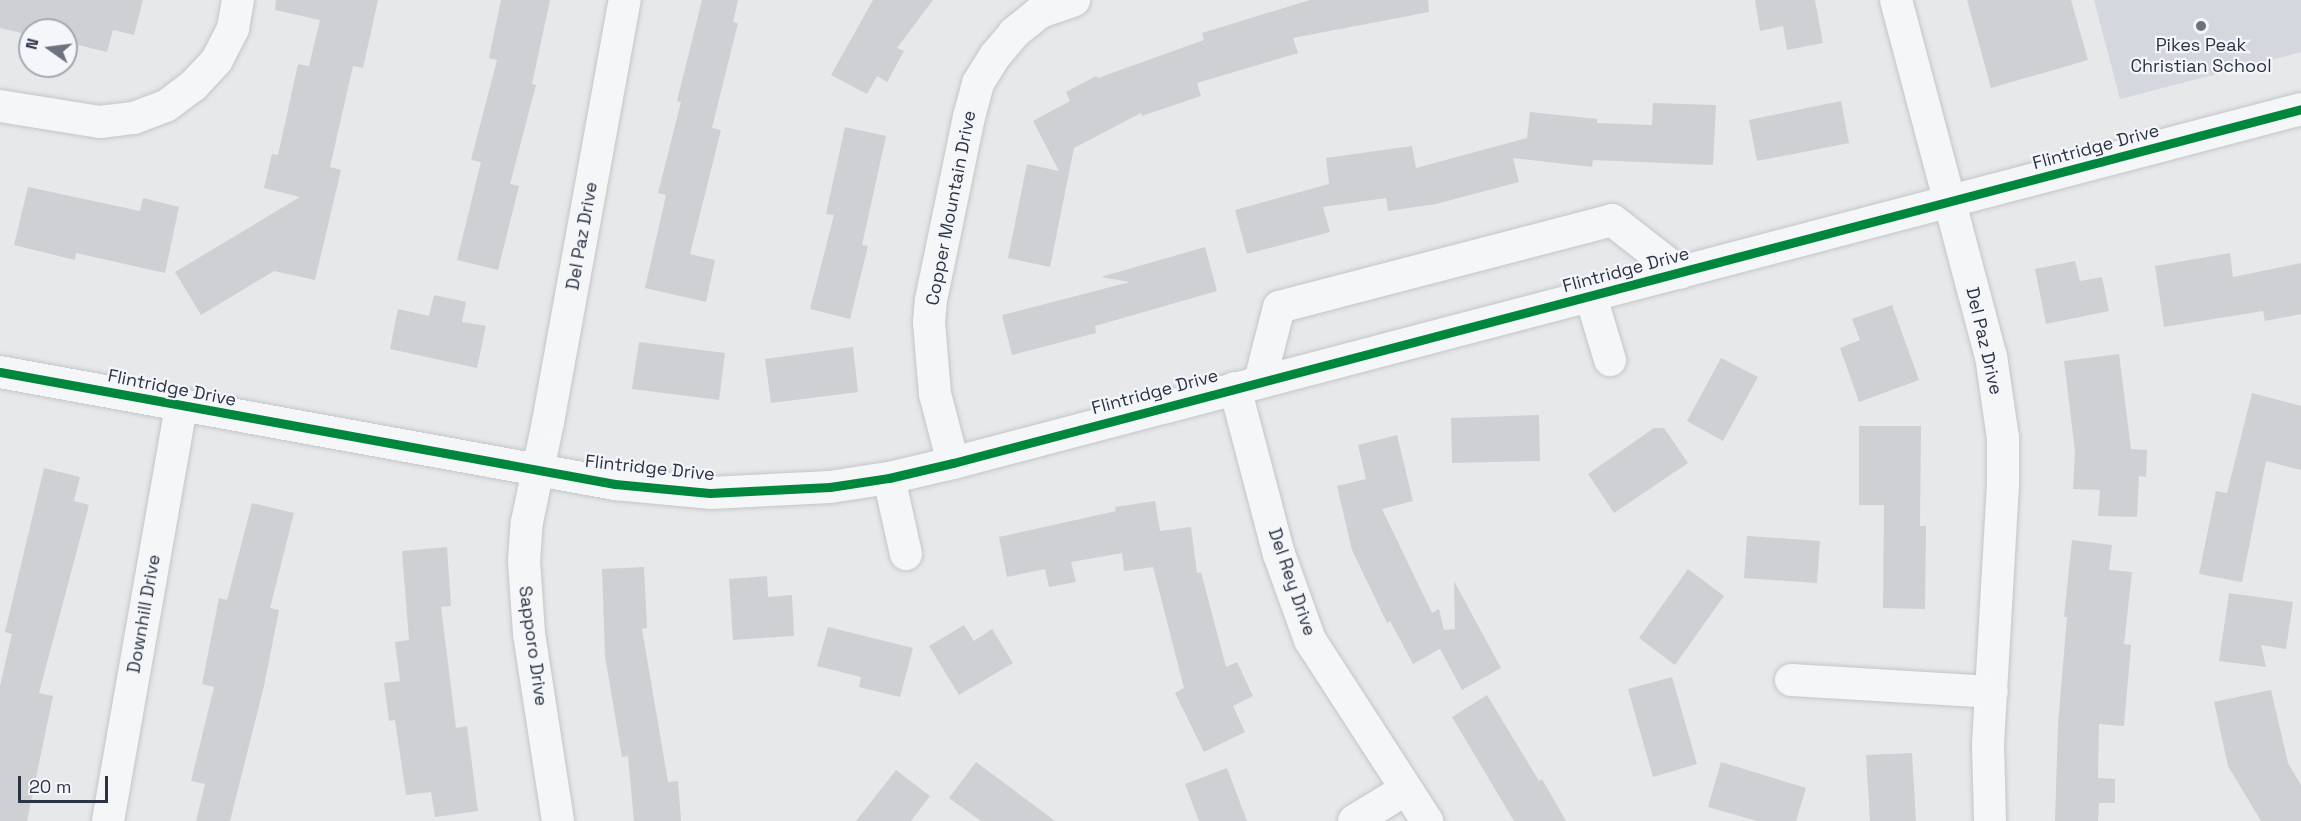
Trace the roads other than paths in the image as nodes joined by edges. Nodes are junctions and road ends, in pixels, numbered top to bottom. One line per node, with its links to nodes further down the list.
1 (238, 0): 5 (street)
2 (624, 0): 15 (street, Del Paz Drive)
3 (1074, 0): 14 (street, Copper Mountain Drive)
4 (1896, 0): 7 (street, Del Paz Drive)
5 (0, 106)
6 (2301, 109): 7 (street, Flintridge Drive)
7 (1950, 203): 8 (street, Flintridge Drive); 19 (street, Del Paz Drive)
8 (1680, 273): 9 (street, Flintridge Drive); 12 (street)
9 (1591, 297): 10 (street, Flintridge Drive); 12 (street, Flintridge Drive)
10 (1610, 360)
11 (0, 372): 13 (street, Flintridge Drive)
12 (1248, 385): 14 (street, Flintridge Drive); 20 (street, Del Rey Drive)
13 (181, 407): 15 (street, Flintridge Drive); 21 (street, Downhill Drive)
14 (953, 463): 16 (street, Flintridge Drive)
15 (538, 471): 16 (street, Flintridge Drive); 22 (street, Sapporo Drive)
16 (889, 478): 17 (street)
17 (906, 554)
18 (1791, 680): 19 (street)
19 (1992, 692): 25 (street, Del Paz Drive)
20 (1406, 789): 23 (street); 24 (street, Del Rey Drive)
21 (108, 821)
22 (558, 821)
23 (1354, 821)
24 (1427, 821)
25 (1990, 821)

